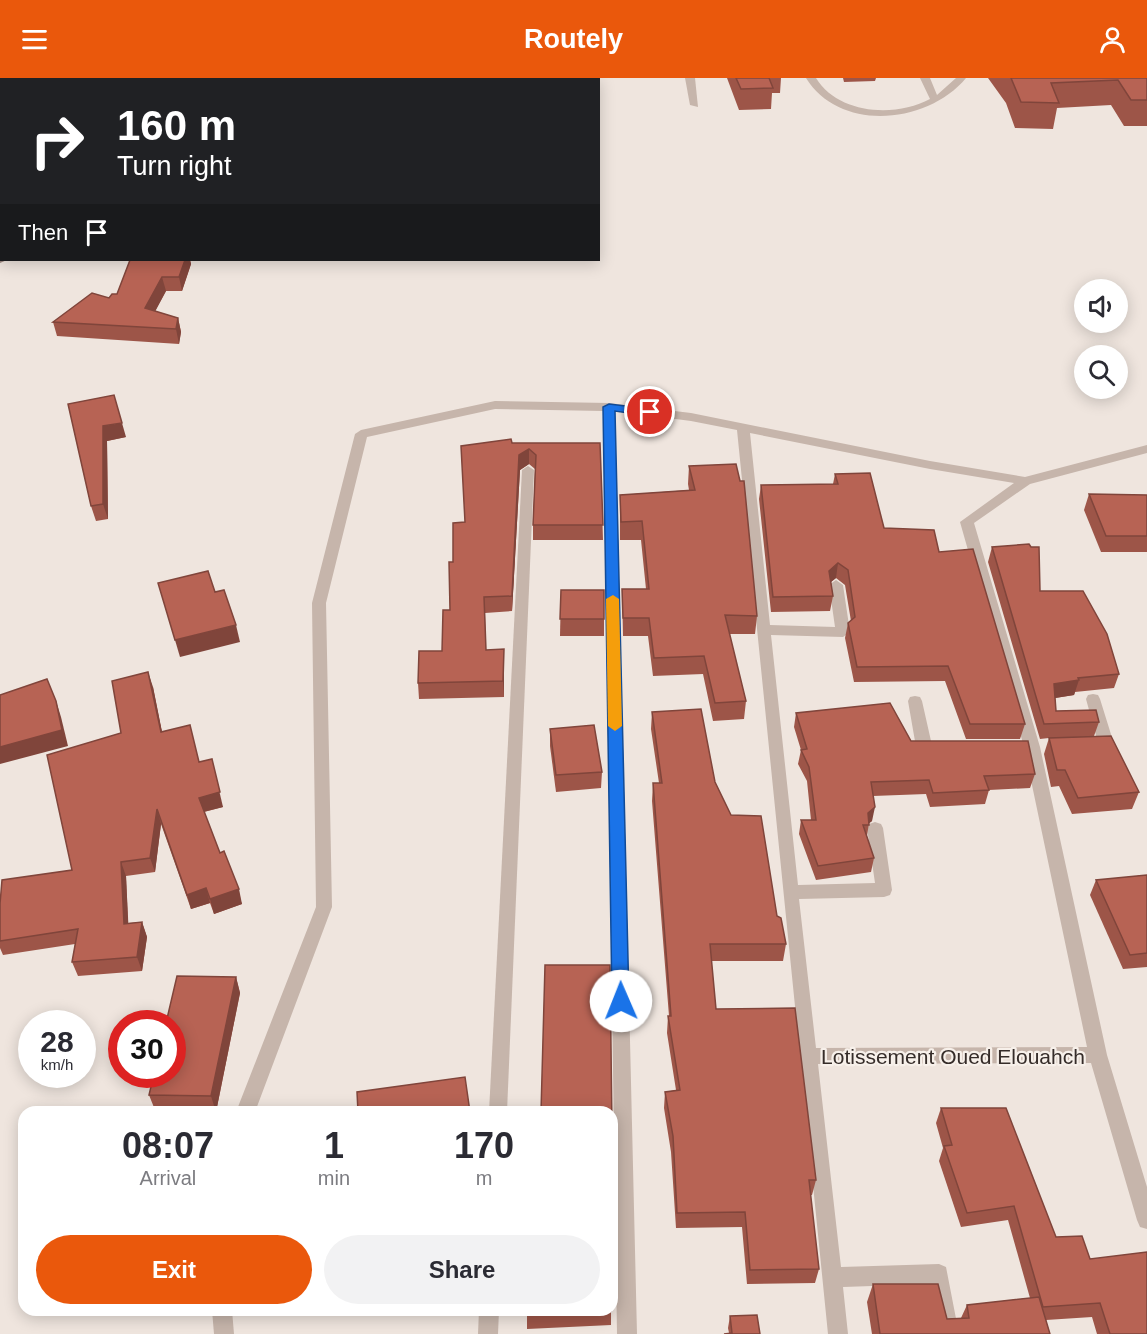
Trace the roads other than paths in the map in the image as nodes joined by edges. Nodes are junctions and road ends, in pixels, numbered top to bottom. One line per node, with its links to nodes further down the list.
1 (690, 78): 6 (street)
2 (811, 78): 5 (street)
3 (925, 78): 5 (street)
4 (961, 78): 5 (street)
5 (935, 100)
6 (695, 105)
7 (609, 407): 8 (street); 24 (street); 32 (street)
8 (743, 428): 11 (street); 13 (street)
9 (1146, 450): 11 (street)
10 (528, 470): 25 (street)
11 (1025, 481): 19 (street)
12 (836, 585): 13 (street)
13 (763, 630): 21 (street)
14 (1093, 699): 16 (street)
15 (915, 701): 17 (street)
16 (1085, 745)
17 (957, 747)
18 (1011, 747): 19 (street)
19 (1038, 747): 22 (street)
20 (875, 828): 21 (street)
21 (790, 892): 23 (street)
22 (1098, 1055): 23 (street, Lotissement Oued Elouahch); 26 (street)
23 (808, 1056): 27 (street)
24 (247, 1106)
25 (498, 1106)
26 (1147, 1220)
27 (833, 1277): 33 (street); 34 (street)
28 (222, 1316): 30 (street)
29 (489, 1316): 31 (street)
30 (224, 1334)
31 (488, 1334)
32 (627, 1334)
33 (838, 1334)
34 (949, 1334)

